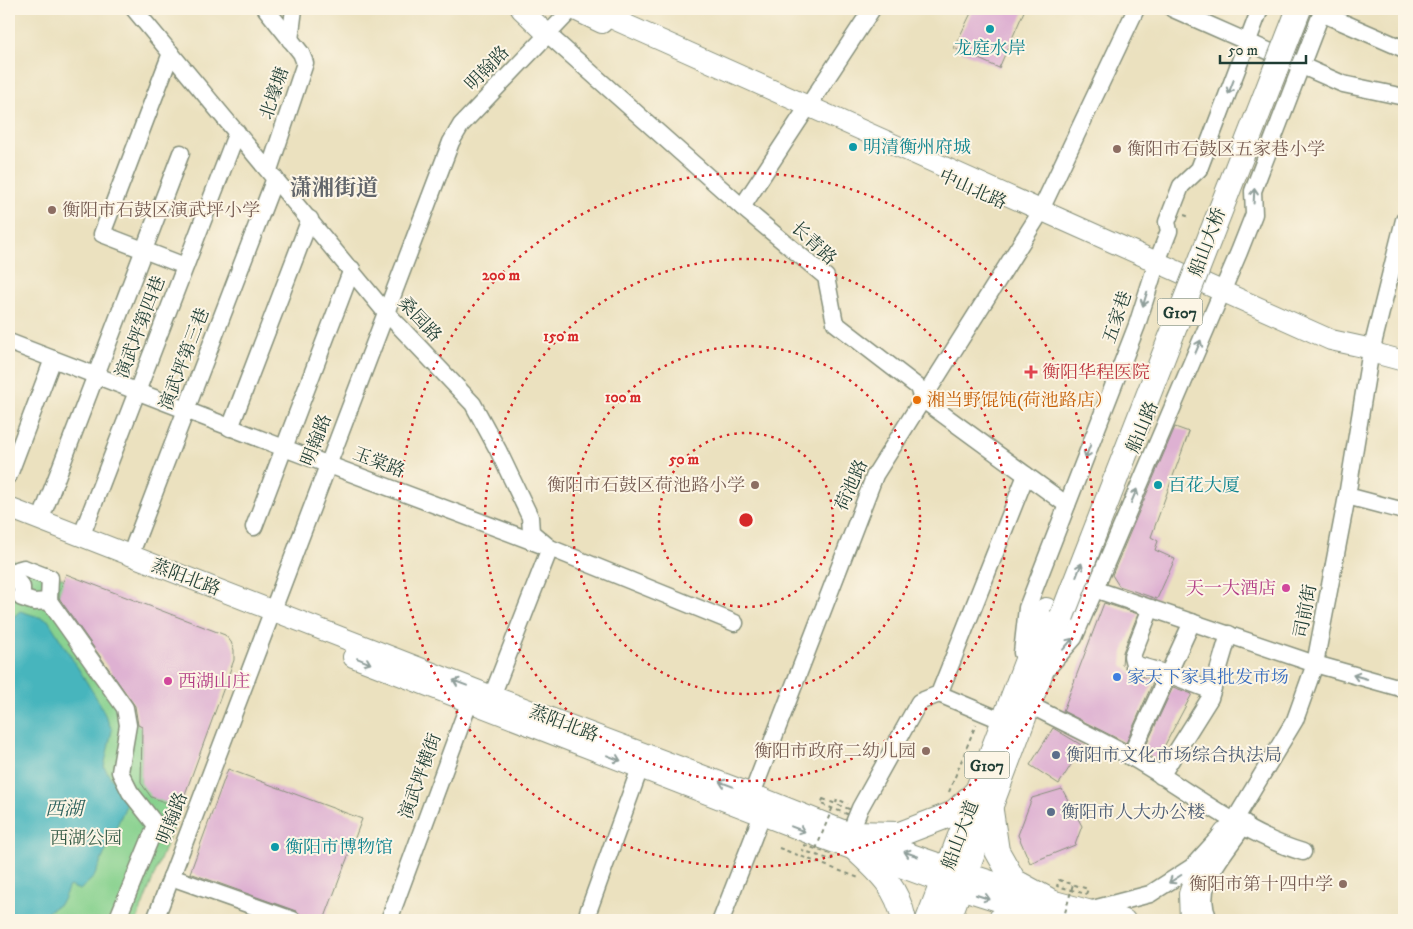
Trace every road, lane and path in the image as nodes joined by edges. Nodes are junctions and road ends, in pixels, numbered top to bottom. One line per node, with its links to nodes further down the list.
1 (134, 9): 18 (street, 桑园路)
2 (266, 9): 15 (street, 北壕塘)
3 (294, 9): 15 (street)
4 (521, 9): 14 (main road)
5 (562, 9): 14 (street, 明翰路)
6 (572, 9): 14 (street, 明翰路); 21 (main road, 中山北路)
7 (591, 9): 21 (main road, 中山北路)
8 (872, 9): 21 (street)
9 (1136, 9): 26 (street, 荷池路)
10 (1173, 9): 16 (street)
11 (1260, 9): 16 (street, 五家巷)
12 (1284, 9): 63 (highway, 船山大桥 / G107)
13 (1314, 10): 17 (street); 19 (street, 船山路); 63 (highway, 船山大桥 / G107, one-way to 13, bridge)
14 (545, 32): 25 (street, 长青路); 35 (street, 明翰路)
15 (290, 40): 24 (street, 北壕塘)
16 (1248, 42): 19 (street); 32 (street, 五家巷, one-way to 32)
17 (1404, 49)
18 (171, 53): 22 (street, 桑园路); 30 (street)
19 (1301, 65): 20 (street); 34 (street, 船山路, one-way to 19)
20 (1404, 98)
21 (806, 109): 25 (street); 26 (main road, 中山北路)
22 (237, 132): 24 (street, 桑园路); 31 (street, 演武坪第四巷)
23 (181, 154): 30 (street)
24 (272, 174): 27 (street, 桑园路); 43 (street, 演武坪第三巷)
25 (742, 207): 42 (street, 长青路)
26 (1039, 214): 32 (main road, 中山北路); 42 (street, 荷池路)
27 (310, 219): 33 (street, 桑园路); 44 (street)
28 (1404, 220): 37 (street, 司前街)
29 (1404, 247): 37 (street, 司前街)
30 (144, 250): 31 (street); 40 (street)
31 (185, 266): 41 (street, 演武坪第四巷)
32 (1155, 266): 34 (main road, 中山北路); 50 (street, 五家巷, one-way to 50)
33 (352, 270): 35 (street, 桑园路); 45 (street)
34 (1220, 295): 37 (main road, 中山北路); 60 (street, 船山路, one-way to 34)
35 (384, 310): 46 (street, 明翰路); 57 (street, 桑园路)
36 (9, 342): 38 (street, 玉棠路)
37 (1373, 353): 39 (main road, 中山北路); 49 (street, 司前街)
38 (53, 359): 40 (street, 玉棠路); 47 (street)
39 (1404, 361)
40 (96, 376): 41 (street, 玉棠路); 53 (street)
41 (137, 392): 43 (street, 玉棠路); 56 (street, 演武坪第四巷)
42 (922, 399): 48 (street, 长青路); 82 (street, 荷池路)
43 (186, 410): 44 (street, 玉棠路); 58 (street, 演武坪第三巷)
44 (230, 428): 45 (street, 玉棠路)
45 (284, 448): 46 (street, 玉棠路); 55 (street)
46 (326, 464): 57 (street, 玉棠路); 64 (street, 明翰路)
47 (9, 474)
48 (1026, 475): 50 (street, 长青路); 73 (street)
49 (1351, 497): 52 (street); 68 (street, 司前街)
50 (1067, 505): 70 (street, 五家巷)
51 (9, 508): 53 (main road, 蒸阳北路)
52 (1404, 511)
53 (40, 521): 56 (main road, 蒸阳北路)
54 (9, 523): 64 (main road, 蒸阳北路)
55 (254, 526)
56 (81, 537): 58 (main road, 蒸阳北路)
57 (550, 548): 66 (street, 玉棠路); 74 (street)
58 (130, 556): 64 (main road, 蒸阳北路)
59 (9, 572): 61 (street); 61 (street)
60 (1094, 589): 62 (street); 70 (street, 船山路, one-way to 60)
61 (49, 601): 105 (street)
62 (1151, 608): 65 (street); 69 (street)
63 (1054, 613): 70 (highway, 船山大道 / G107)
64 (267, 616): 74 (main road, 蒸阳北路, one-way to 64); 75 (main road, 蒸阳北路, one-way to 75); 98 (street, 明翰路); 106 (street, 明翰路)
65 (1192, 622): 67 (street); 69 (street)
66 (735, 623)
67 (1229, 634): 68 (street); 72 (street)
68 (1319, 665): 71 (street, one-way to 68); 89 (street, 司前街)
69 (1168, 674): 72 (street); 79 (street)
70 (1028, 679): 76 (highway, 船山大道 / G107); 78 (highway, 船山大道 / G107)
71 (1404, 687)
72 (1212, 691): 81 (street)
73 (939, 694): 77 (street); 87 (street)
74 (492, 696): 82 (main road, 蒸阳北路, one-way to 74)
75 (469, 703): 80 (main road, 蒸阳北路, one-way to 80); 109 (street, 演武坪横街)
76 (1028, 704): 79 (street); 84 (highway, 船山大道 / G107)
77 (981, 712): 78 (street); 83 (path)
78 (1003, 721): 84 (highway, 船山大道 / G107)
79 (1130, 757): 81 (street)
80 (640, 768): 88 (main road, 蒸阳北路); 110 (street)
81 (1161, 776): 89 (street)
82 (752, 794): 90 (main road, 蒸阳北路)
83 (947, 798)
84 (983, 799): 90 (highway); 99 (highway, 船山大道 / G107); 103 (highway)
85 (834, 803): 86 (path); 86 (path); 87 (path)
86 (832, 808): 92 (path, bridge)
87 (860, 808): 90 (street)
88 (762, 815): 90 (main road, 蒸阳北路, one-way to 90); 111 (street)
89 (1234, 827): 93 (street); 104 (street, 司前街, one-way to 104); 119 (main road); 120 (street, 司前街)
90 (853, 842): 99 (main road, 蒸阳北路); 112 (highway)
91 (779, 848): 97 (path)
92 (816, 849)
93 (1303, 852)
94 (811, 853): 95 (path)
95 (815, 855): 96 (path); 97 (path)
96 (821, 856)
97 (813, 860): 100 (path)
98 (171, 877): 107 (street, 明翰路); 108 (street)
99 (954, 878): 103 (main road, 蒸阳北路); 113 (highway, 船山大道 / G107); 114 (highway, 船山大道 / G107)
100 (866, 880)
101 (1072, 884): 102 (path); 103 (path); 117 (path, bridge)
102 (1078, 892)
103 (1049, 900): 104 (main road, 蒸阳北路); 115 (highway); 116 (main road, 蒸阳北路)
104 (1088, 910): 118 (main road, 蒸阳北路)
105 (116, 920)
106 (149, 920)
107 (155, 920)
108 (293, 920)
109 (389, 920)
110 (590, 920)
111 (721, 920)
112 (904, 920)
113 (928, 920)
114 (948, 920)
115 (1000, 920)
116 (1058, 920)
117 (1062, 920)
118 (1125, 920)
119 (1190, 920)
120 (1209, 920)

